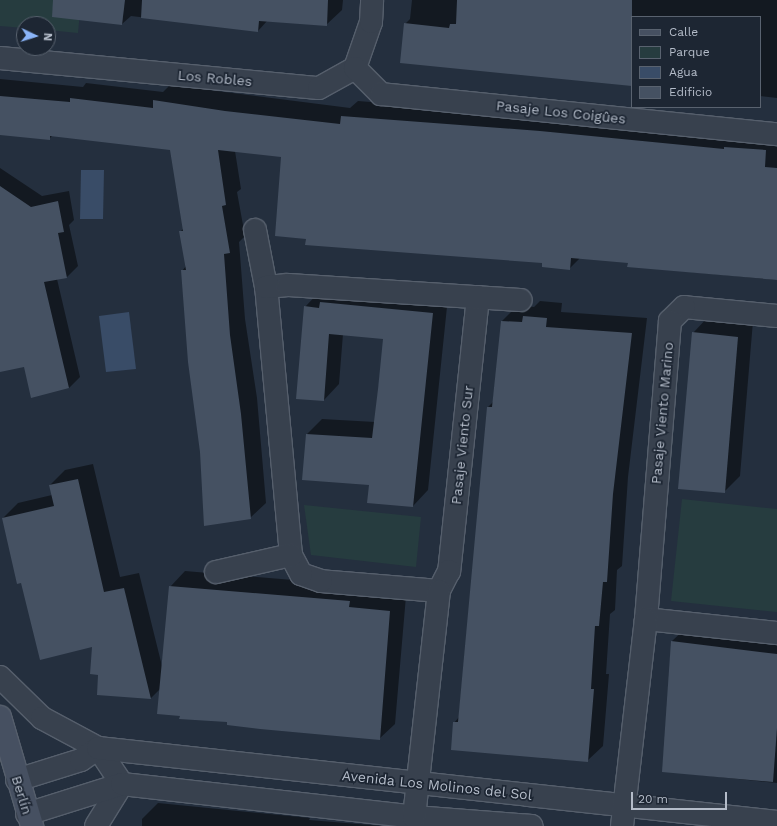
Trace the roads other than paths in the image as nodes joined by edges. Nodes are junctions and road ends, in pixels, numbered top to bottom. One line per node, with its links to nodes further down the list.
1 (372, 0): 3 (street)
2 (0, 58): 3 (street, Los Robles)
3 (354, 68): 4 (street, Pasaje Los Coigûes)
4 (777, 134)
5 (256, 230): 6 (street)
6 (266, 287): 7 (street); 10 (street)
7 (478, 297): 8 (street); 12 (street, Pasaje Viento Sur)
8 (521, 300)
9 (777, 316): 13 (street, Pasaje Viento Marino)
10 (291, 555): 11 (street); 12 (street)
11 (216, 572)
12 (439, 591): 19 (street, Pasaje Viento Sur)
13 (646, 619): 14 (street); 21 (street, Pasaje Viento Marino)
14 (777, 634)
15 (0, 677): 17 (street, Avenida Los Molinos del Sol)
16 (0, 717): 18 (main road, Berlín)
17 (98, 748): 18 (street); 19 (street, Avenida Los Molinos del Sol); 20 (street, Avenida Los Molinos del Sol)
18 (17, 780): 23 (main road, Berlín)
19 (417, 783): 21 (street, Avenida Los Molinos del Sol); 22 (street, Pasaje Viento Sur)
20 (122, 784): 22 (street); 23 (street); 25 (street)
21 (624, 816): 24 (street, Avenida Los Molinos del Sol)
22 (414, 817): 26 (street)
23 (30, 820)
24 (777, 822)
25 (96, 826)
26 (532, 826)

